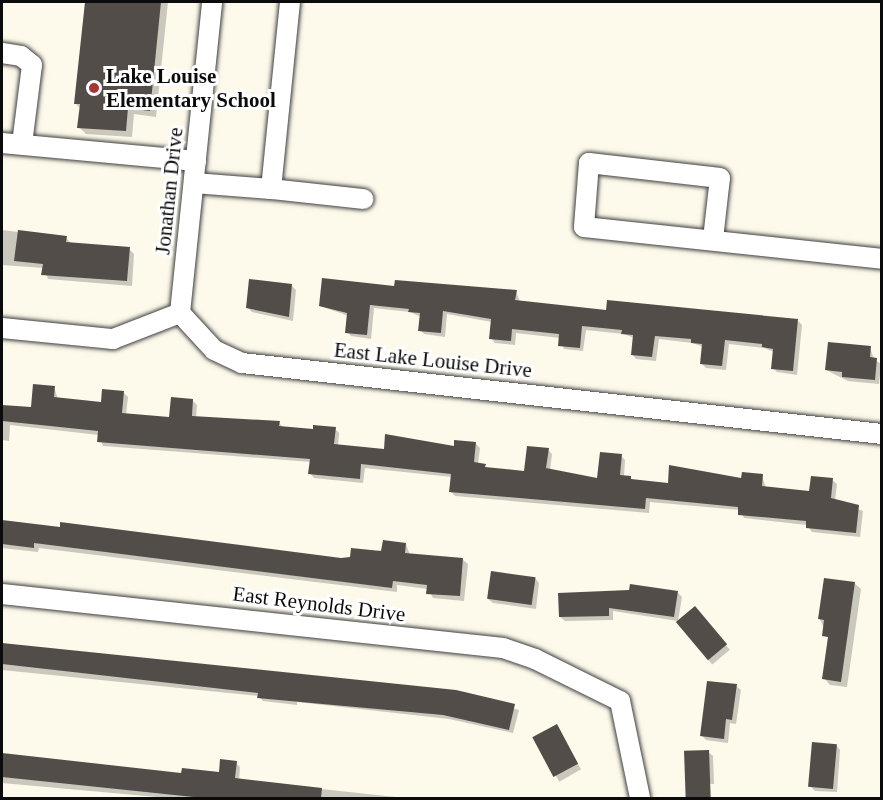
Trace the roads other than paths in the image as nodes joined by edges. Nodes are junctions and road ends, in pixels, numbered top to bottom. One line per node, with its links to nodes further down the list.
1 (212, 2): 6 (street, Jonathan Drive)
2 (290, 2): 8 (street)
3 (2, 53): 5 (street)
4 (2, 142): 5 (street)
5 (22, 144): 6 (street)
6 (196, 161): 7 (street, Jonathan Drive)
7 (194, 183): 8 (street); 12 (street, Jonathan Drive)
8 (271, 189): 9 (street)
9 (363, 199)
10 (713, 240): 10 (street); 11 (street)
11 (882, 259)
12 (180, 313): 13 (street); 14 (street, East Lake Louise Drive)
13 (2, 328)
14 (882, 434)
15 (2, 594): 16 (street, East Reynolds Drive)
16 (640, 798)

